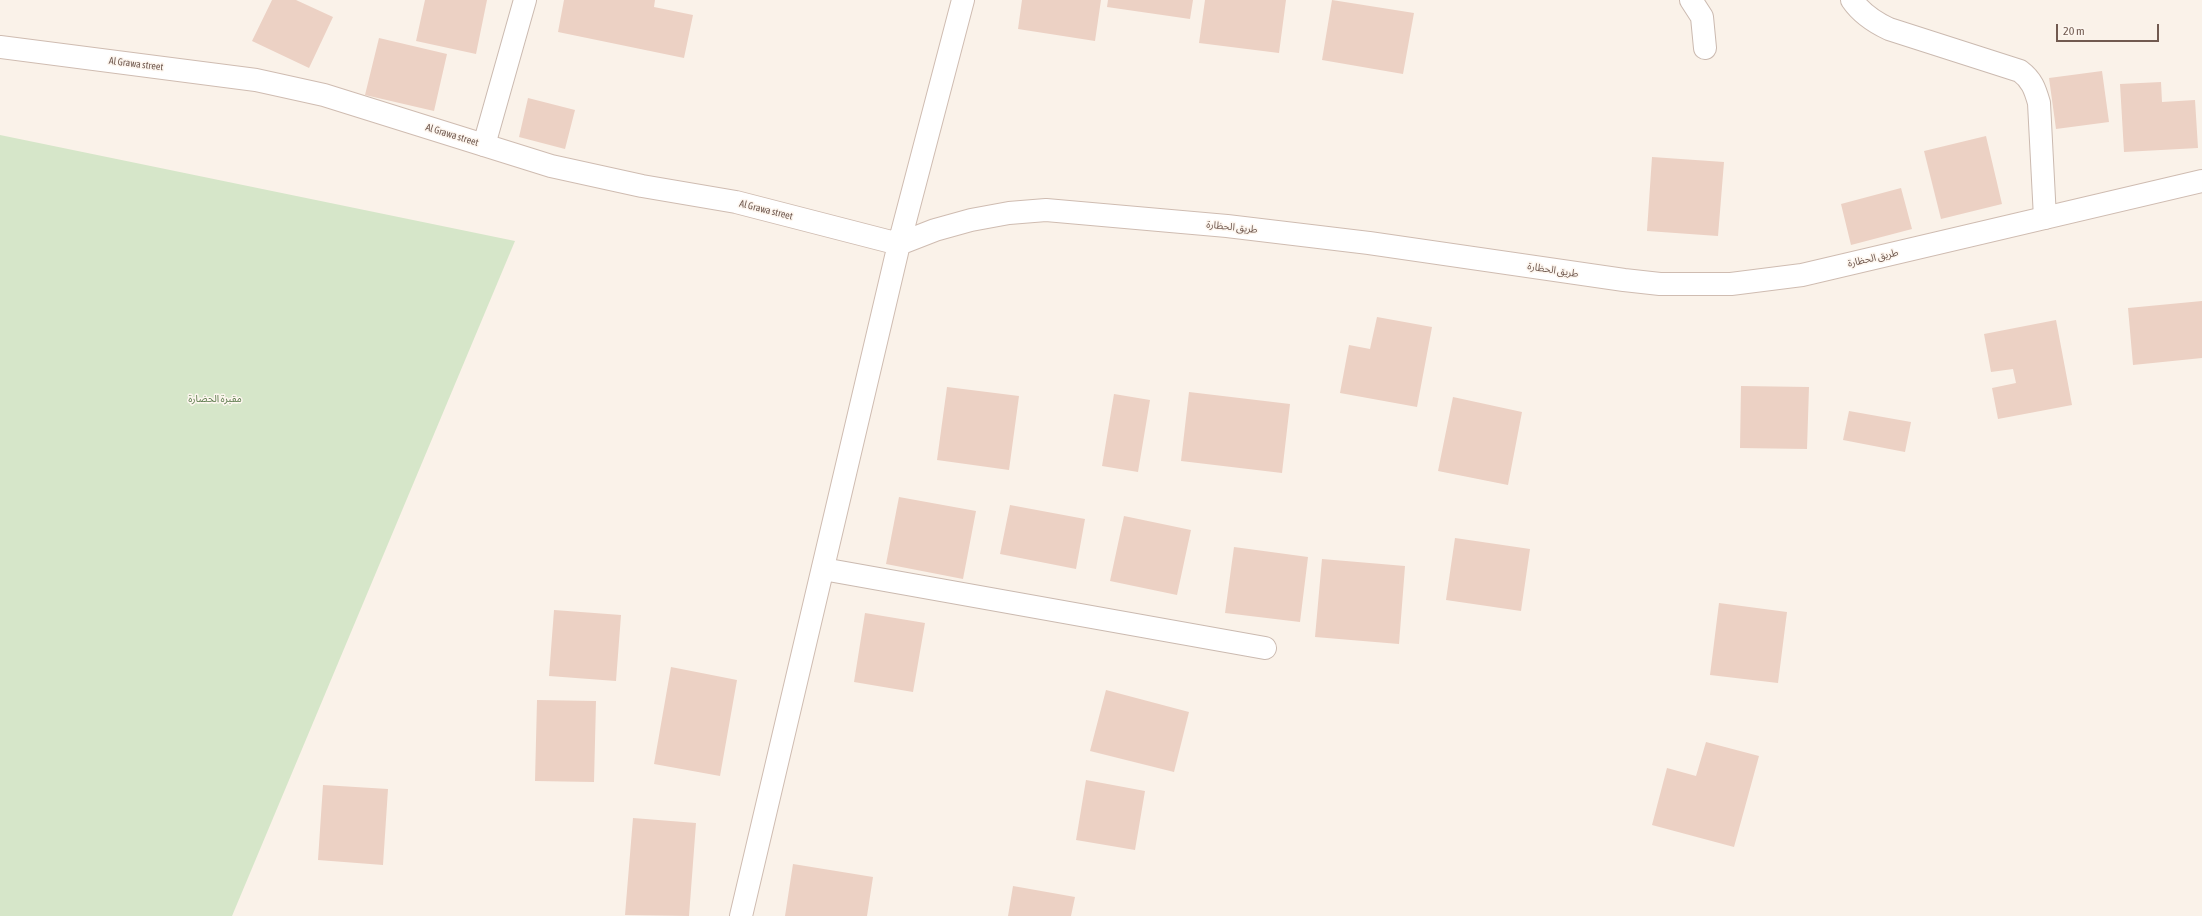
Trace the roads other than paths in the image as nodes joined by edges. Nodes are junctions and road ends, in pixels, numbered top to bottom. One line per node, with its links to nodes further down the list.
1 (525, 0): 7 (street)
2 (963, 0): 10 (street)
3 (1691, 0): 6 (street)
4 (1852, 0): 9 (street)
5 (0, 47): 7 (street, Al Grawa street)
6 (1705, 48)
7 (484, 145): 10 (street, Al Grawa street)
8 (2202, 181): 9 (street, طريق الحظارة)
9 (2045, 218): 10 (street, طريق الحظارة)
10 (900, 244): 11 (street)
11 (822, 569): 12 (street); 13 (street)
12 (1265, 648)
13 (741, 916)

